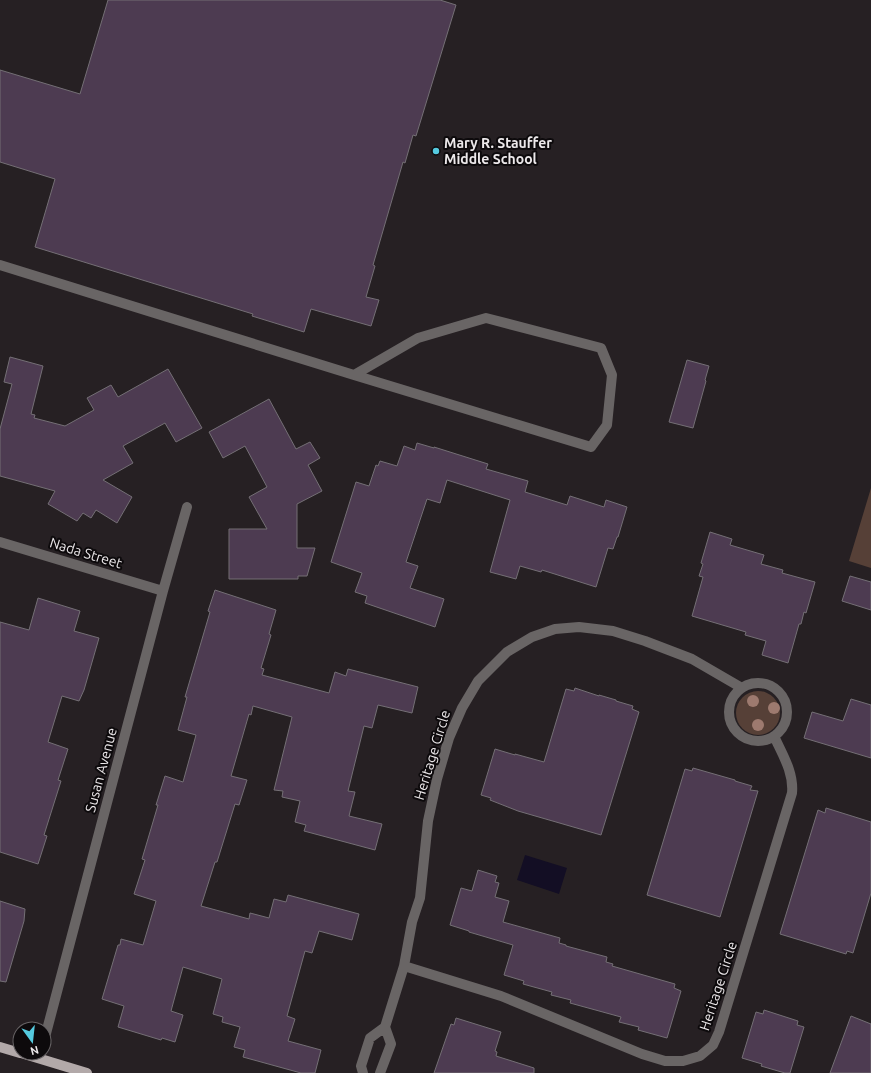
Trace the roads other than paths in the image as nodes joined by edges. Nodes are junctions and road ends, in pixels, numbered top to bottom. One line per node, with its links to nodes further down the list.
1 (0, 265): 2 (street)
2 (354, 375): 2 (street)
3 (187, 507): 5 (street, Susan Avenue)
4 (0, 542): 5 (street, Nada Street)
5 (163, 591): 9 (street, Susan Avenue)
6 (742, 688): 7 (street); 7 (street); 8 (street, Heritage Circle)
7 (774, 736): 8 (street, Heritage Circle)
8 (404, 966): 10 (street, Heritage Circle)
9 (49, 1021)
10 (385, 1026): 15 (street); 16 (street)
11 (0, 1047): 12 (main road)
12 (12, 1051)
13 (52, 1060): 14 (main road)
14 (87, 1073)
15 (363, 1073)
16 (380, 1073)

